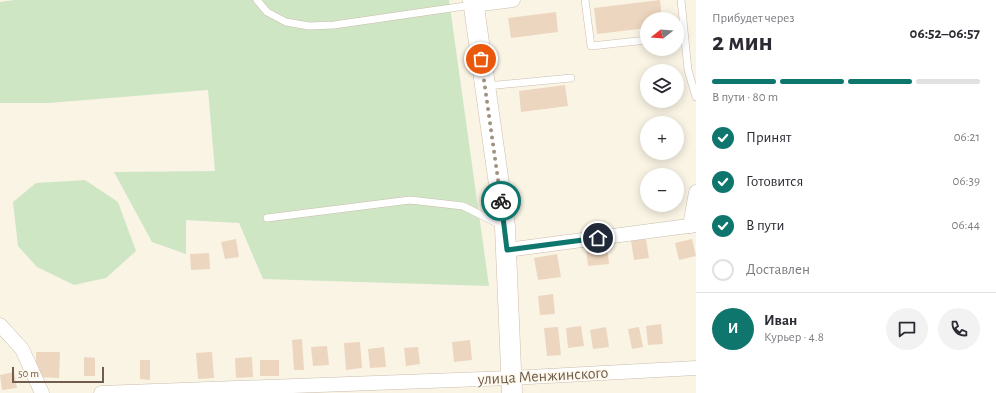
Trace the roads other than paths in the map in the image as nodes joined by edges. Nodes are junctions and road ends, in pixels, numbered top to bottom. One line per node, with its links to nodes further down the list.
1 (258, 0): 5 (lane)
2 (514, 0): 5 (street)
3 (585, 0): 6 (lane)
4 (681, 0): 9 (lane)
5 (473, 2): 8 (street)
6 (640, 41)
7 (571, 78): 8 (lane)
8 (485, 87): 13 (street)
9 (696, 97)
10 (696, 192): 12 (street)
11 (267, 218): 13 (lane)
12 (693, 226): 14 (street)
13 (505, 227): 14 (street)
14 (507, 250): 17 (street)
15 (0, 325): 18 (street)
16 (696, 368): 17 (street, улица Менжинского)
17 (512, 386): 19 (street, улица Менжинского)
18 (42, 393)
19 (101, 393)

